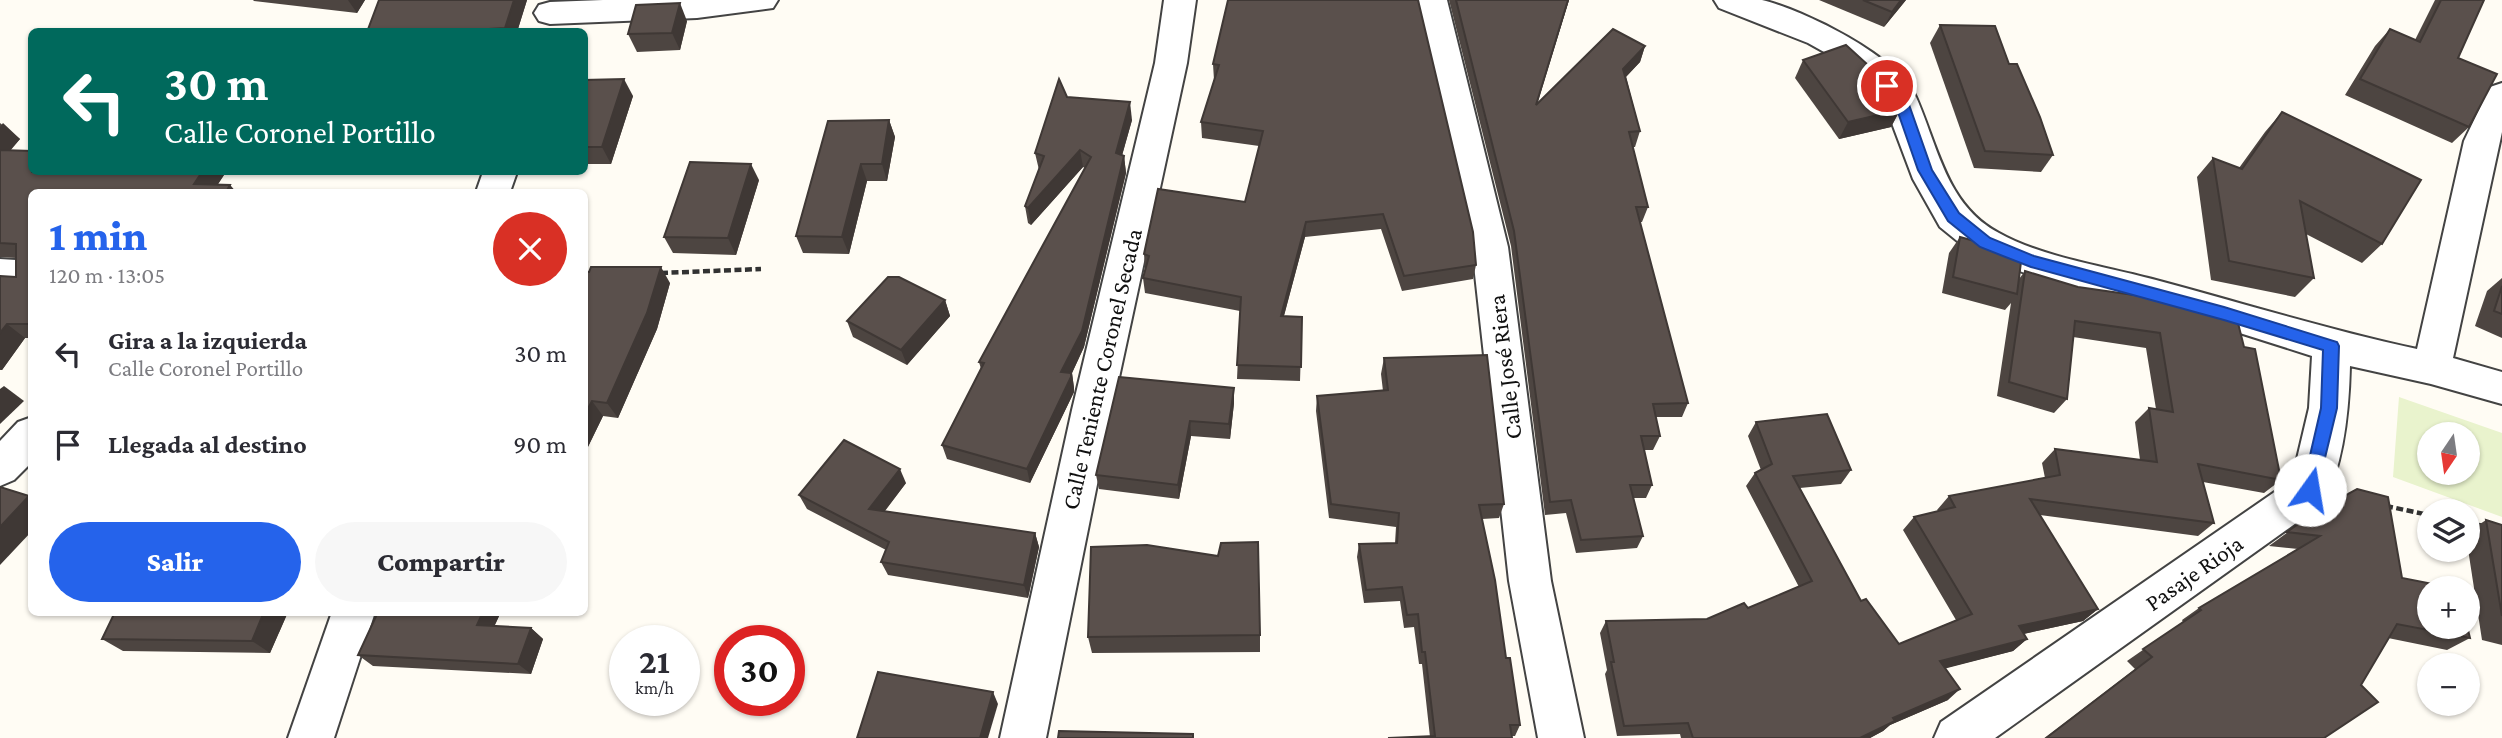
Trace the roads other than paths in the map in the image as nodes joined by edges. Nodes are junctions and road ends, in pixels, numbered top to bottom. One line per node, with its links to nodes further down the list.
1 (762, 0): 5 (street)
2 (1180, 0): 16 (street, Calle Teniente Coronel Secada)
3 (1431, 0): 17 (street, Calle José Riera)
4 (1730, 0): 9 (street)
5 (548, 15)
6 (2502, 95): 10 (street)
7 (0, 272): 8 (street)
8 (28, 276)
9 (2331, 346): 10 (street); 18 (street, Pasaje Rioja)
10 (2431, 368): 11 (street)
11 (2502, 388)
12 (28, 438): 13 (street)
13 (0, 468)
14 (354, 616): 15 (street)
15 (312, 738)
16 (1023, 738)
17 (1561, 738)
18 (1957, 738)

